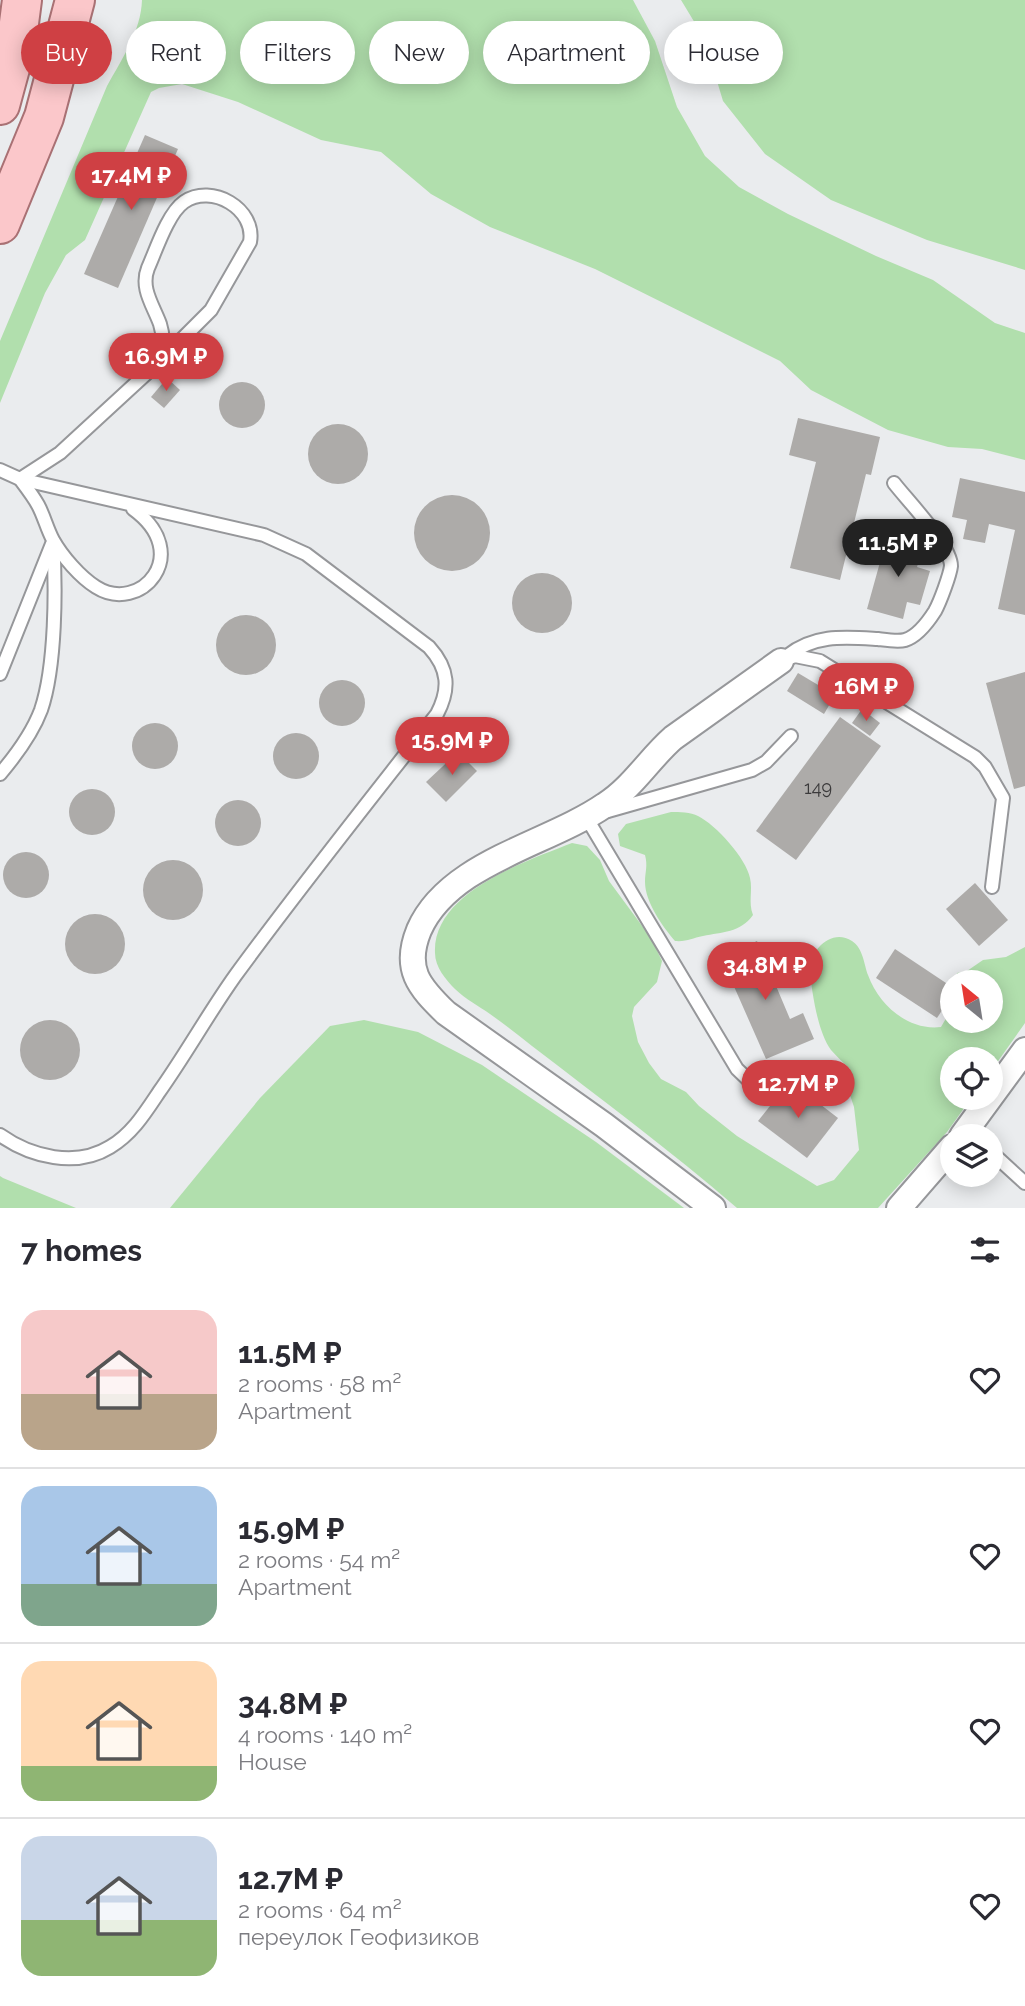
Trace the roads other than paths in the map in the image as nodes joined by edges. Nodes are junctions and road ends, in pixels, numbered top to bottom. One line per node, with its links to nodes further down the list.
1 (22, 0): 4 (main road)
2 (52, 0): 5 (main road)
3 (75, 0): 6 (main road)
4 (0, 105)
5 (0, 209)
6 (0, 224)
7 (160, 361): 7 (lane); 9 (lane)
8 (0, 470): 9 (lane)
9 (20, 478): 11 (lane); 12 (lane)
10 (894, 483): 13 (lane)
11 (128, 505): 12 (lane); 22 (lane)
12 (53, 541): 14 (lane); 16 (lane)
13 (782, 661): 17 (street); 18 (lane)
14 (0, 674)
15 (791, 736): 17 (lane)
16 (0, 774)
17 (586, 817): 20 (lane); 26 (street)
18 (992, 887)
19 (1025, 1050): 21 (street)
20 (762, 1093)
21 (973, 1124)
22 (0, 1135)
23 (940, 1163): 27 (street)
24 (1003, 1163): 25 (lane)
25 (1025, 1183)
26 (713, 1208)
27 (899, 1208)

